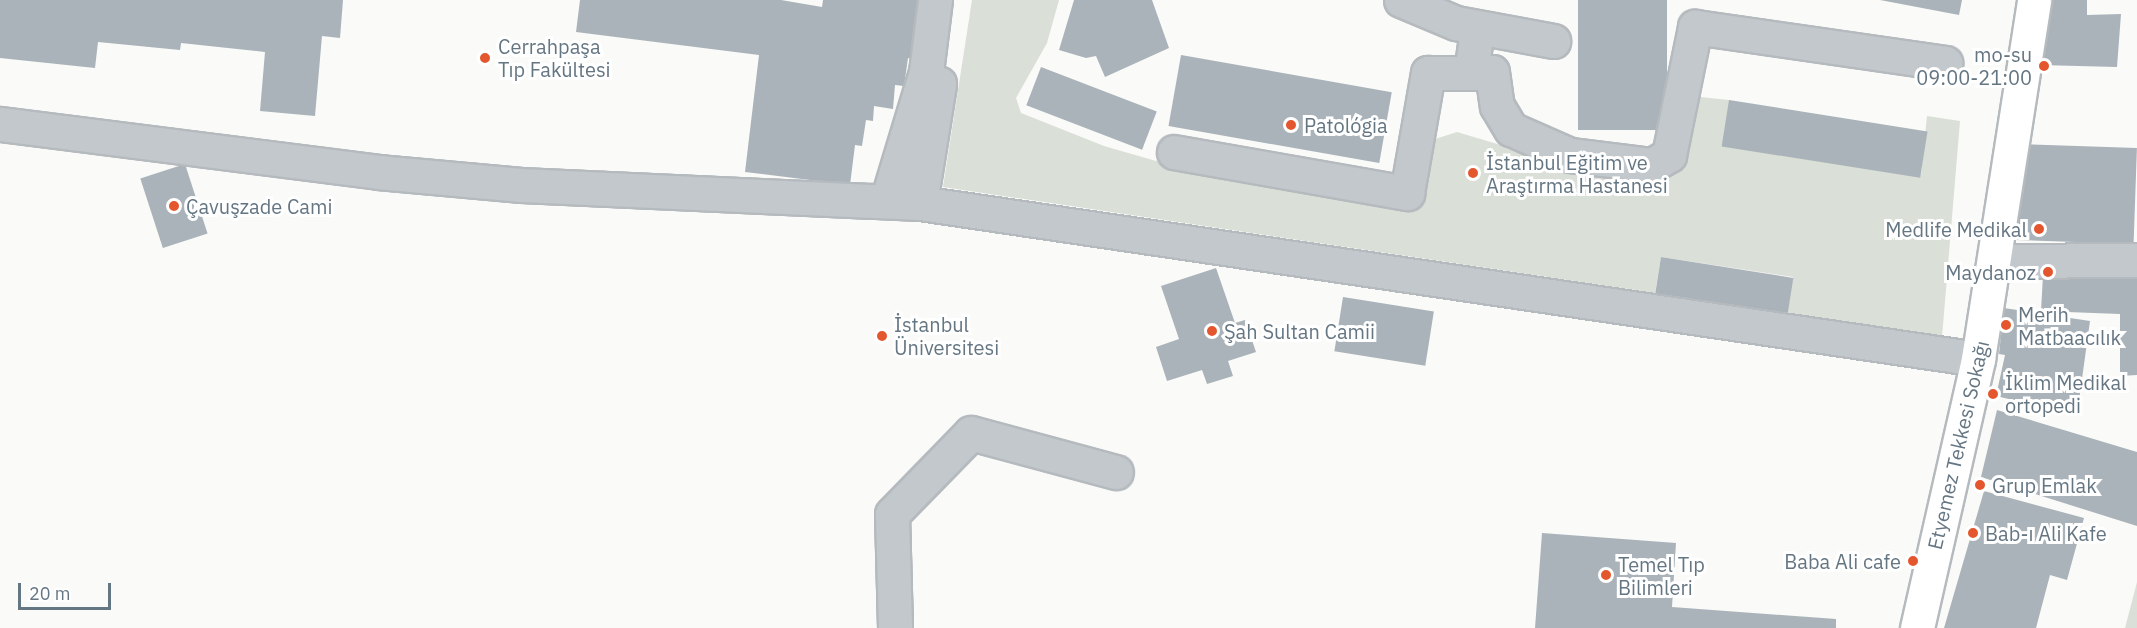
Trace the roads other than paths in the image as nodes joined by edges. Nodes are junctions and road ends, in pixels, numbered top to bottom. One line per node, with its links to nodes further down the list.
1 (935, 0): 12 (street)
2 (945, 0): 13 (street)
3 (1401, 0): 6 (street)
4 (2015, 0): 15 (main road, Etyemez Tekkesi Sokağı)
5 (2034, 0): 15 (main road, Etyemez Tekkesi Sokağı)
6 (1477, 29): 7 (street); 9 (street)
7 (1553, 41)
8 (1945, 63): 9 (street)
9 (1471, 73): 11 (street)
10 (0, 124): 12 (street)
11 (1174, 152)
12 (886, 201): 13 (street)
13 (920, 203): 16 (street)
14 (2137, 260): 15 (street)
15 (1996, 261): 16 (main road, Etyemez Tekkesi Sokağı)
16 (1978, 359): 19 (main road, Etyemez Tekkesi Sokağı)
17 (1116, 472): 18 (street)
18 (895, 628)
19 (1917, 628)

